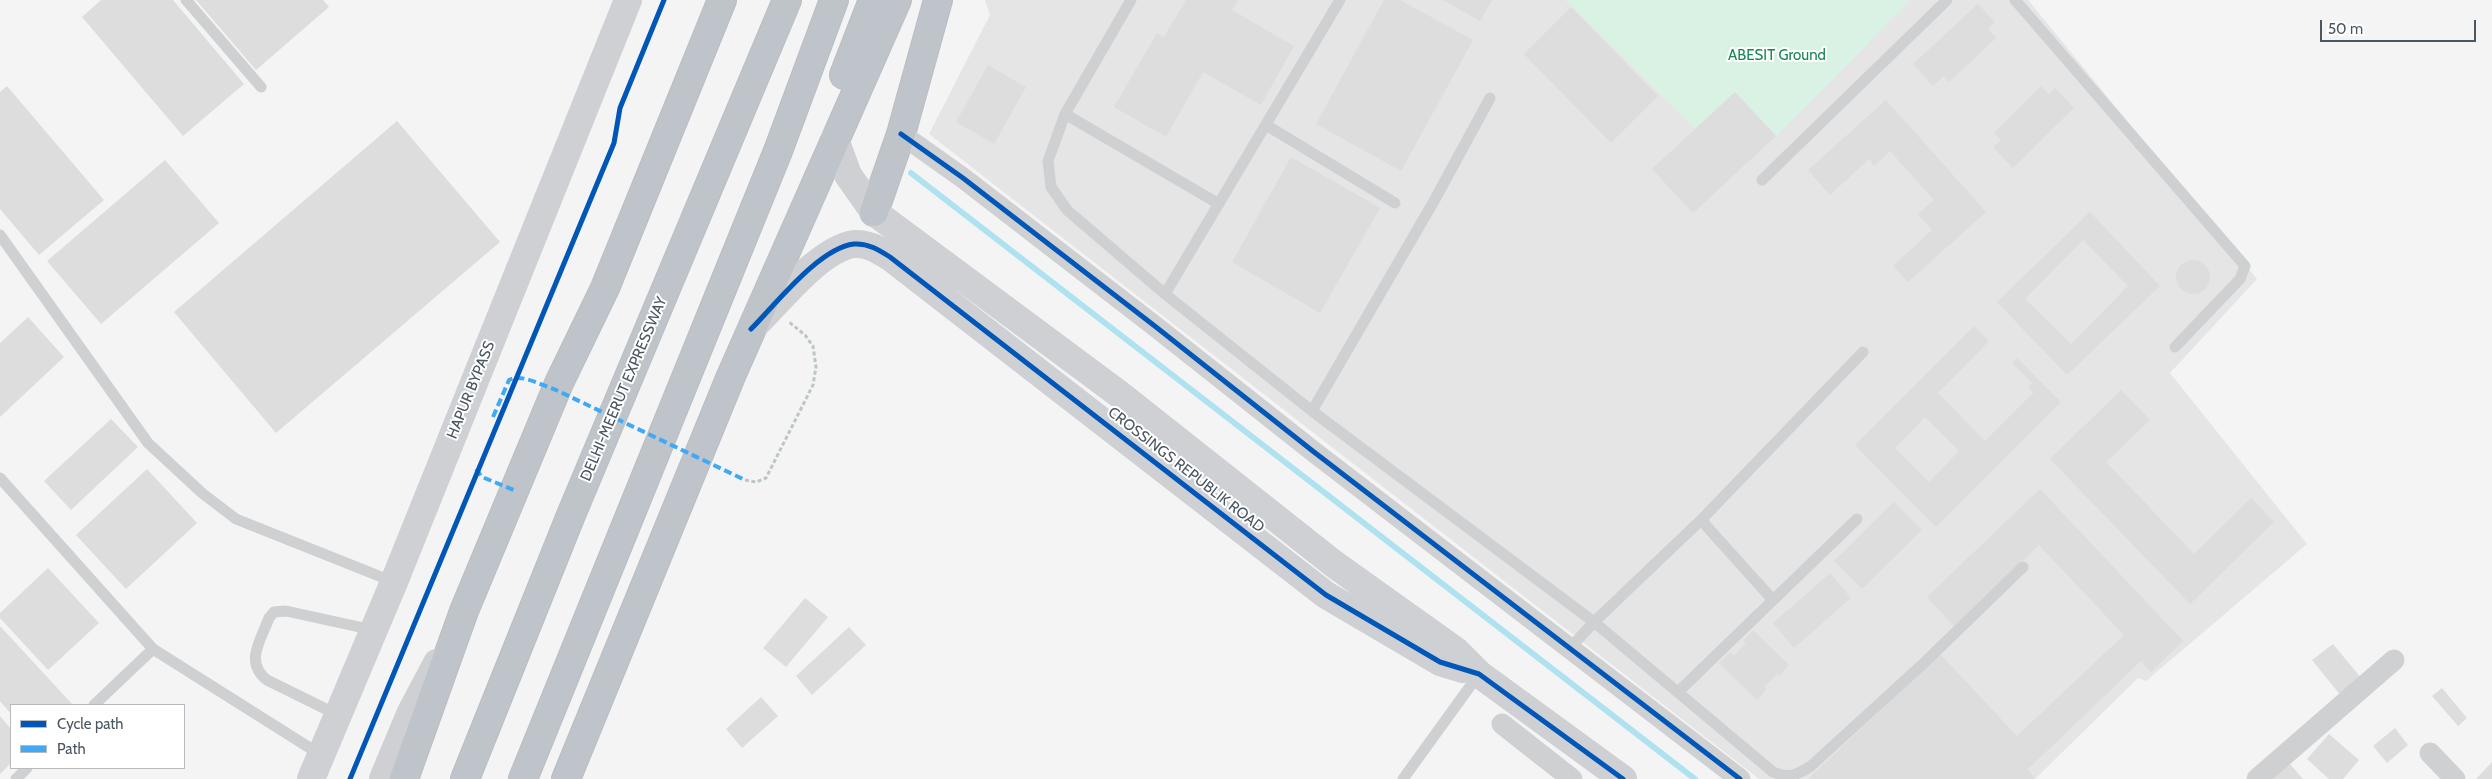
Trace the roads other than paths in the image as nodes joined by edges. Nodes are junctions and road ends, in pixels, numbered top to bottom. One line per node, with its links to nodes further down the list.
1 (186, 0): 13 (lane)
2 (628, 0): 33 (street, HAPUR BYPASS)
3 (722, 0): 35 (highway)
4 (787, 0): 52 (highway, DELHI-MEERUT EXPRESSWAY)
5 (834, 0): 53 (highway)
6 (873, 0): 18 (highway)
7 (897, 0): 18 (highway)
8 (1131, 0): 15 (lane)
9 (1340, 0): 16 (lane)
10 (1947, 0): 19 (lane)
11 (2015, 0): 26 (lane)
12 (940, 4): 17 (highway)
13 (262, 87)
14 (1490, 98): 28 (lane)
15 (1065, 114): 20 (lane); 24 (lane)
16 (1266, 126): 20 (lane); 21 (lane)
17 (901, 134): 22 (highway); 38 (street)
18 (834, 139): 22 (street, CROSSINGS REPUBLIK ROAD); 25 (highway)
19 (1762, 180)
20 (1219, 204): 24 (lane)
21 (1395, 204)
22 (874, 212): 41 (street, CROSSINGS REPUBLIK ROAD)
23 (0, 235): 33 (lane)
24 (1165, 294): 28 (lane)
25 (751, 329): 41 (street, CROSSINGS REPUBLIK ROAD); 54 (highway)
26 (2175, 347)
27 (1863, 352): 31 (lane)
28 (1312, 411): 36 (lane)
29 (0, 478): 39 (lane)
30 (1857, 519): 34 (lane)
31 (1701, 520): 34 (lane); 36 (lane)
32 (2023, 567): 42 (lane)
33 (394, 582): 37 (street, HAPUR BYPASS)
34 (1772, 599): 42 (lane)
35 (464, 611): 50 (street); 51 (highway)
36 (1594, 622): 38 (lane); 42 (lane)
37 (373, 630): 44 (street, HAPUR BYPASS); 44 (lane)
38 (1570, 648): 58 (street)
39 (153, 649): 43 (lane); 47 (lane)
40 (2394, 660): 59 (street)
41 (1479, 674): 55 (lane); 57 (street, CROSSINGS REPUBLIK ROAD)
42 (1678, 692)
43 (95, 704)
44 (338, 715): 47 (street, HAPUR BYPASS)
45 (1502, 724): 56 (street)
46 (2430, 753): 60 (street)
47 (316, 767)
48 (27, 769): 49 (lane)
49 (16, 779)
50 (382, 779)
51 (404, 779)
52 (465, 779)
53 (523, 779)
54 (566, 779)
55 (1403, 779)
56 (1572, 779)
57 (1623, 779)
58 (1740, 779)
59 (2258, 779)
60 (2455, 779)

